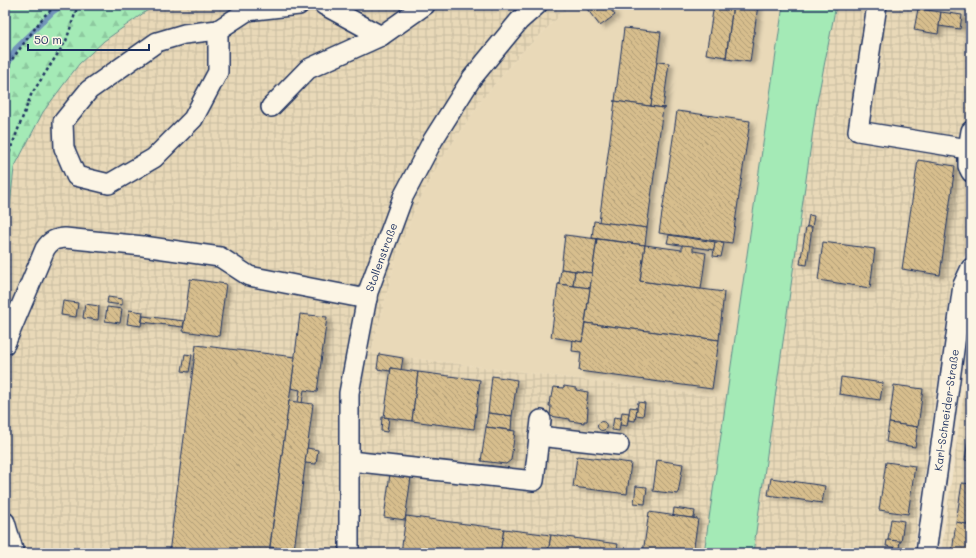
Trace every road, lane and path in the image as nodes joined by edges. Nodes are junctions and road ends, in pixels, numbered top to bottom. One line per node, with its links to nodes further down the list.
1 (57, 5): 10 (path)
2 (78, 5): 13 (path)
3 (299, 5): 8 (street)
4 (324, 5): 9 (street)
5 (425, 5): 9 (street)
6 (537, 5): 16 (street, Stollenstraße)
7 (878, 5): 12 (street)
8 (218, 30): 8 (street)
9 (381, 36): 11 (street)
10 (5, 69)
11 (271, 107)
12 (970, 140): 14 (street)
13 (5, 164)
14 (971, 172)
15 (971, 268): 23 (street, Karl-Schneider-Straße)
16 (366, 299): 17 (street); 19 (street, Stollenstraße)
17 (5, 344)
18 (619, 445): 19 (street)
19 (350, 461): 22 (street, Stollenstraße)
20 (5, 522): 21 (street)
21 (14, 553)
22 (349, 553)
23 (926, 553)

